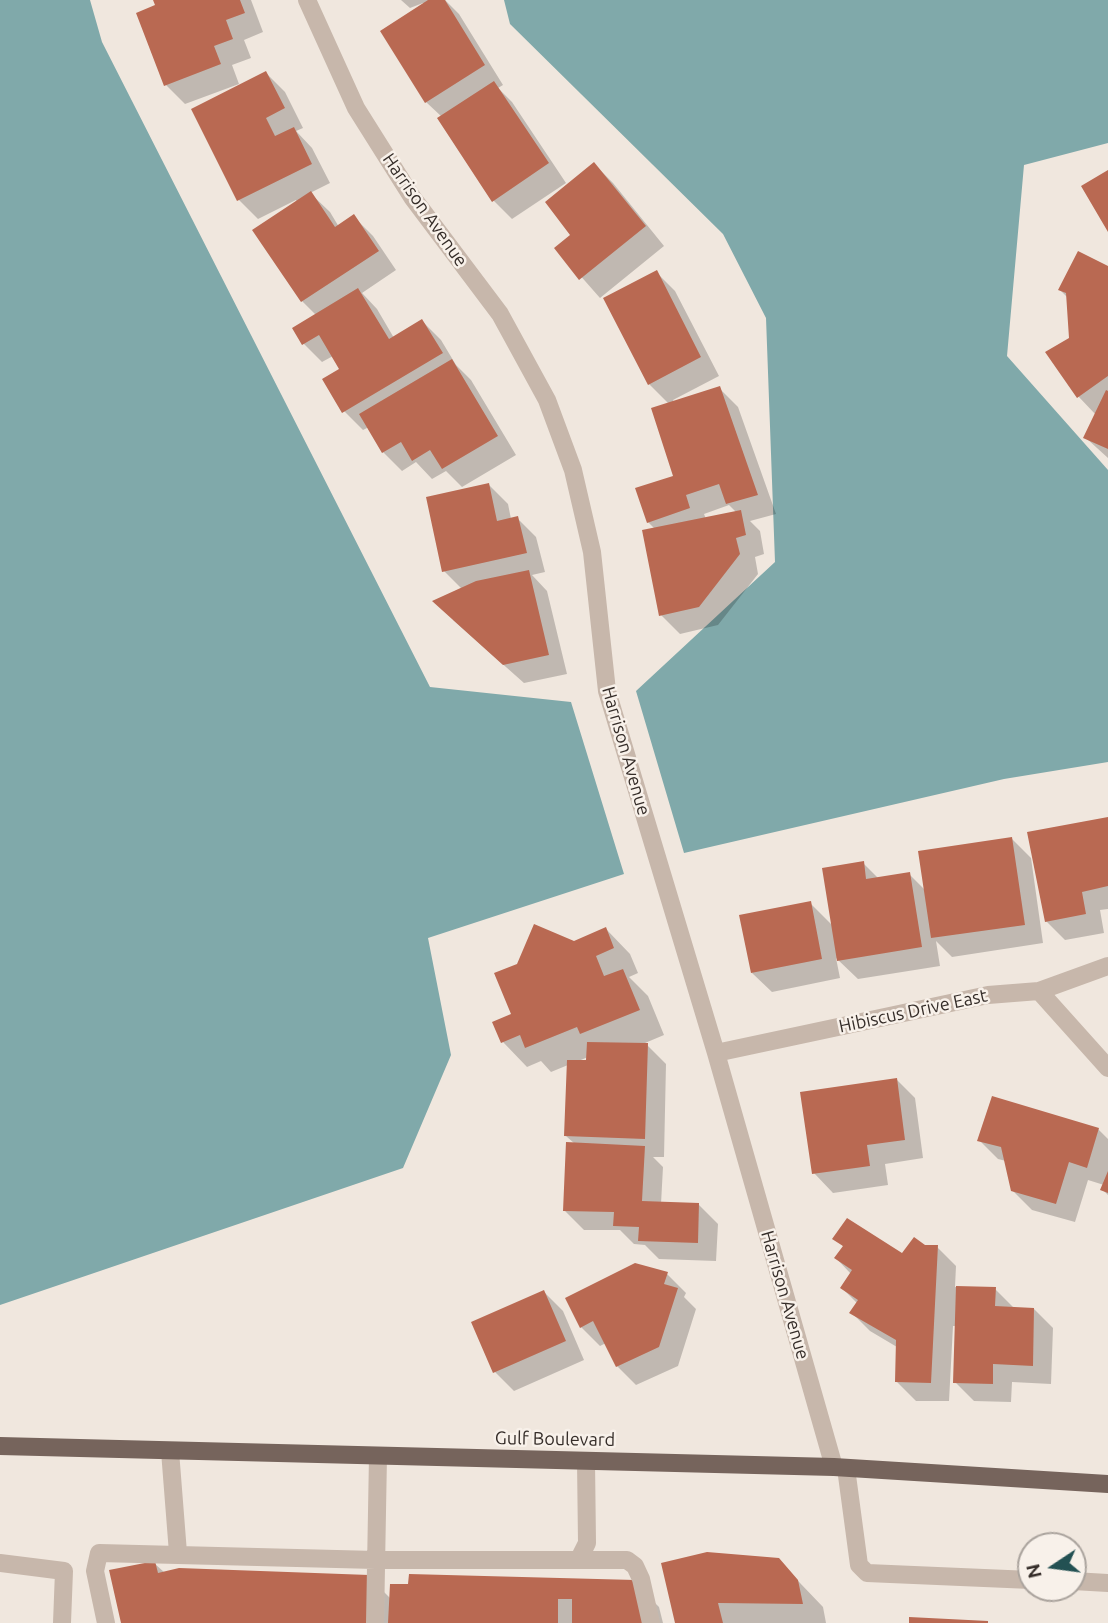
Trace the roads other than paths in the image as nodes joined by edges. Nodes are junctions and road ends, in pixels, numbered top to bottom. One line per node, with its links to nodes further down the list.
1 (307, 0): 4 (street, Harrison Avenue)
2 (1108, 966): 3 (street, Hibiscus Drive East)
3 (1039, 991): 4 (street, Hibiscus Drive East); 5 (street)
4 (716, 1053): 10 (street, Harrison Avenue)
5 (1108, 1068)
6 (0, 1446): 7 (main road, Gulf Boulevard)
7 (170, 1451): 8 (main road, Gulf Boulevard); 12 (street)
8 (378, 1456): 9 (main road, Gulf Boulevard); 14 (street)
9 (586, 1461): 10 (main road, Gulf Boulevard); 13 (street)
10 (840, 1468): 11 (main road, Gulf Boulevard); 16 (street, Harrison Avenue)
11 (1108, 1484)
12 (178, 1553): 14 (street); 20 (street)
13 (579, 1559): 14 (street); 22 (street)
14 (376, 1560): 21 (street)
15 (0, 1563): 19 (street)
16 (1017, 1579)
17 (1087, 1582): 18 (street)
18 (1108, 1583)
19 (62, 1623)
20 (106, 1623)
21 (375, 1623)
22 (651, 1623)

